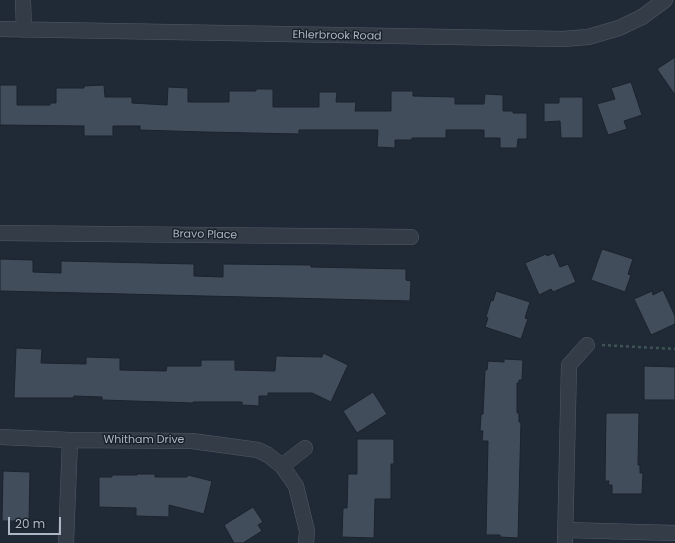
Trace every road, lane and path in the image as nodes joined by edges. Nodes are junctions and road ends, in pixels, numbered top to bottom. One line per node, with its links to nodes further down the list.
1 (23, 0): 4 (street)
2 (665, 0): 4 (street, Ehlerbrook Road)
3 (0, 29): 4 (street, Ehlerbrook Road)
4 (24, 30)
5 (0, 233): 6 (street, Bravo Place)
6 (411, 237)
7 (587, 344): 8 (path); 14 (street)
8 (675, 349)
9 (0, 437): 10 (street, Whitham Drive)
10 (70, 440): 12 (street, Whitham Drive); 15 (street)
11 (305, 448): 12 (street)
12 (282, 466): 16 (street, Whitham Drive)
13 (675, 533): 14 (street)
14 (566, 537)
15 (66, 543)
16 (306, 543)

